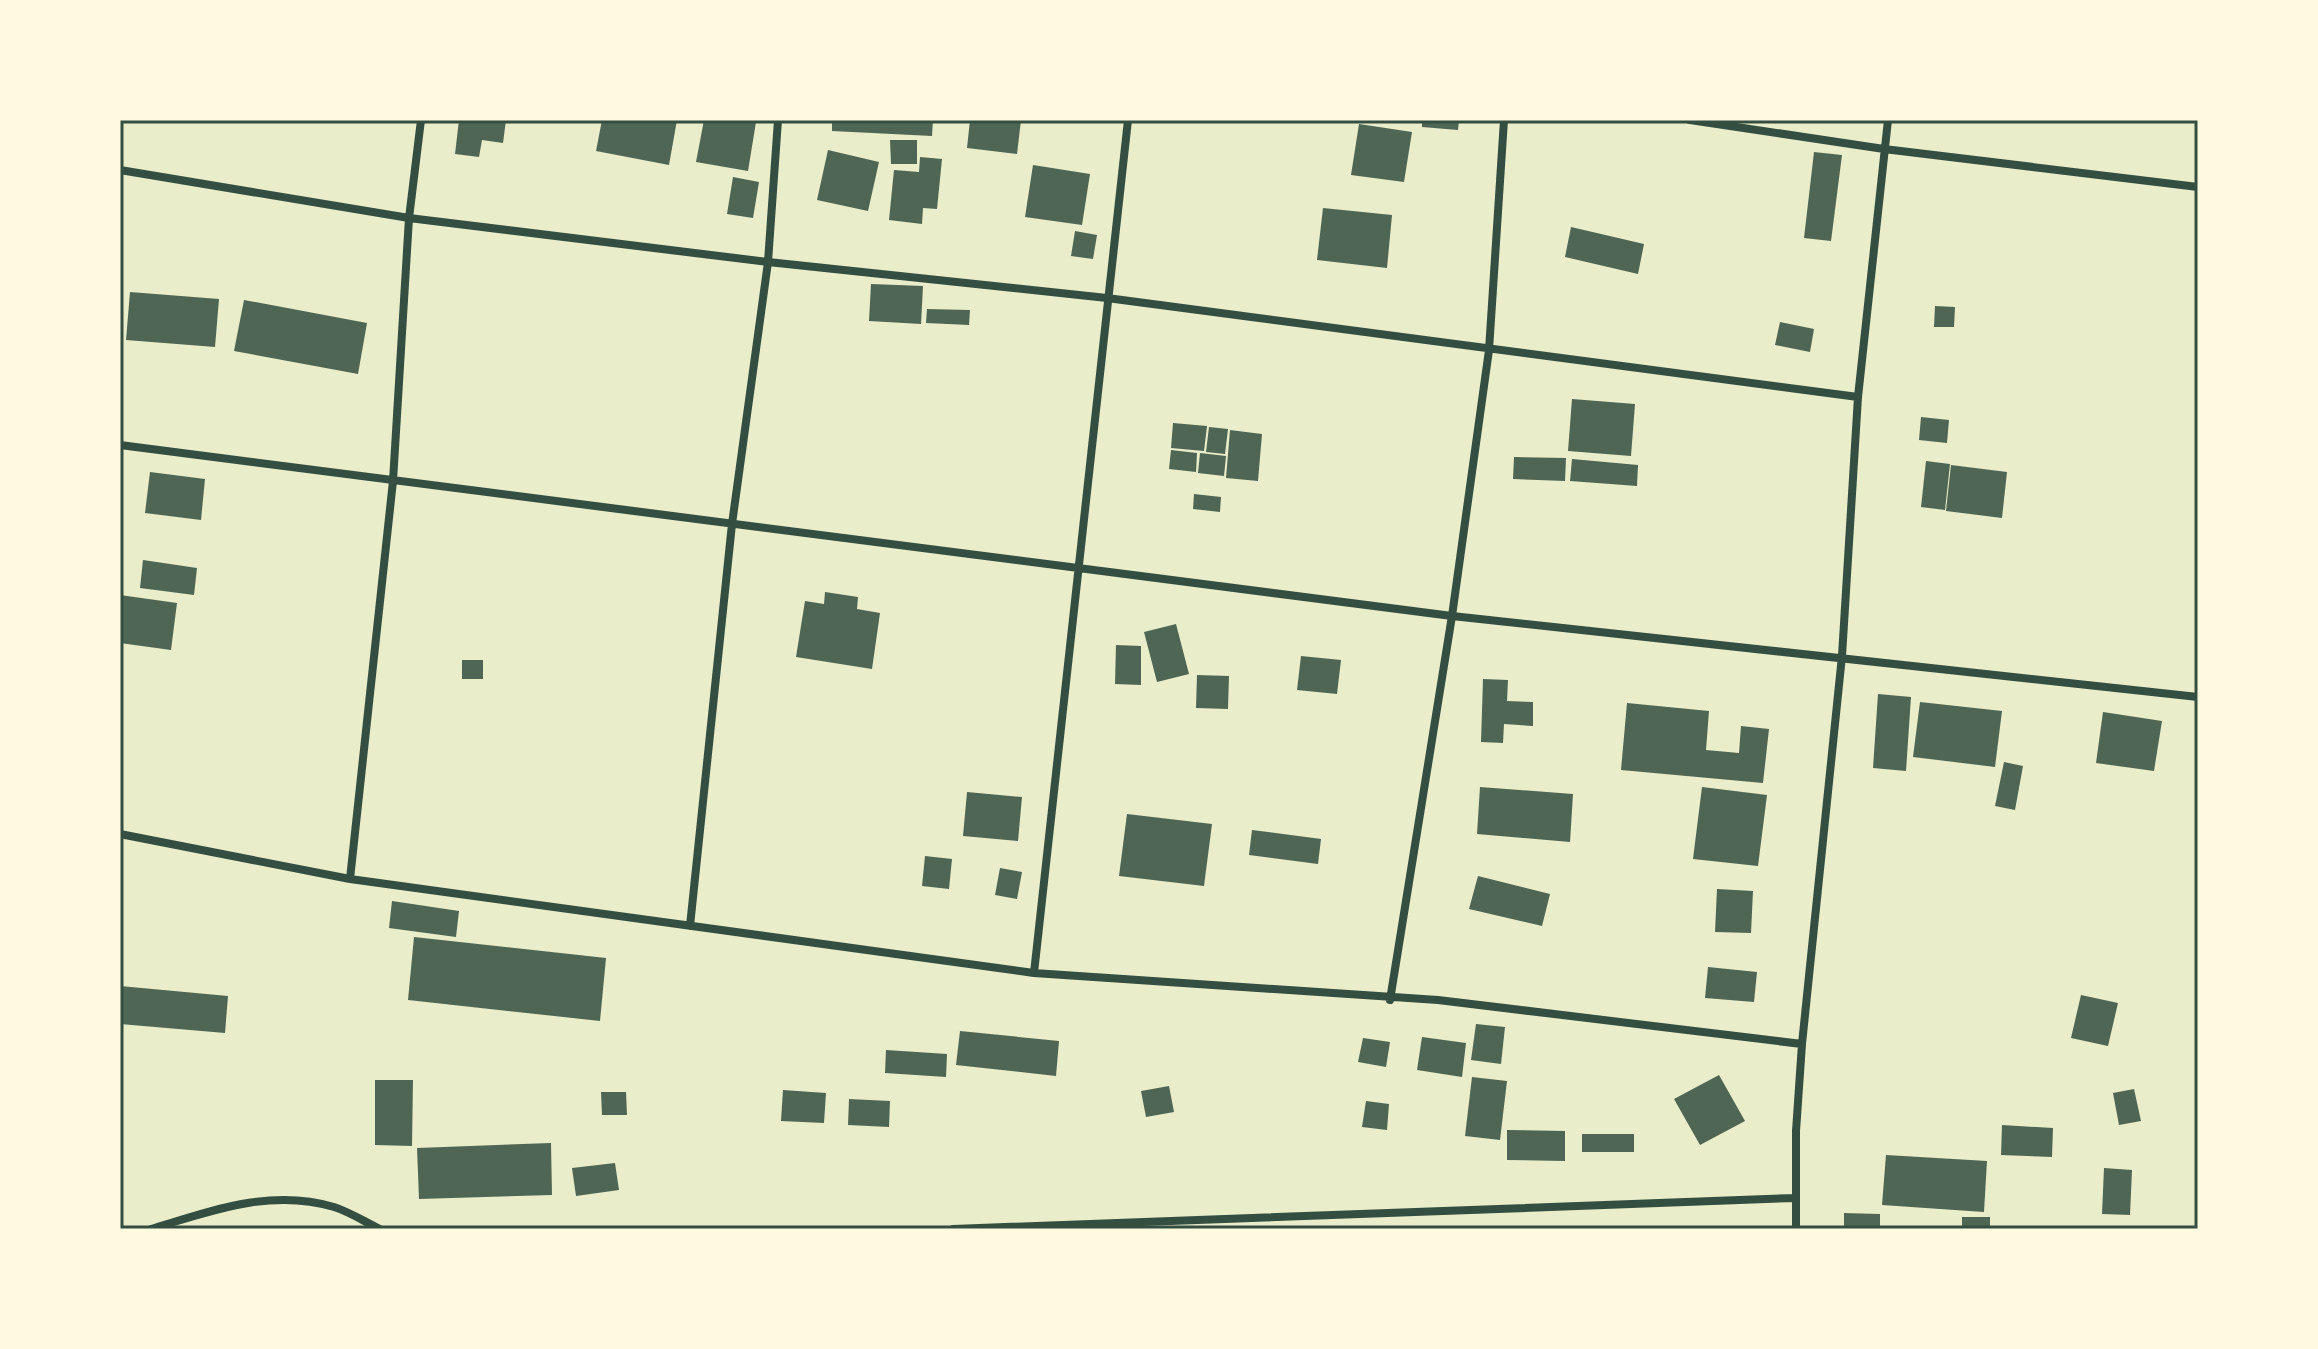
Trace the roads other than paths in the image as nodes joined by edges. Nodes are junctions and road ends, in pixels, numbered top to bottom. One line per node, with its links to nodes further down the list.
1 (421, 120): 10 (street)
2 (778, 120): 11 (street)
3 (1128, 120): 12 (street)
4 (1504, 120): 13 (street)
5 (1690, 120): 7 (street)
6 (1888, 120): 7 (street)
7 (1884, 149): 9 (street); 14 (street)
8 (120, 170): 10 (street)
9 (2198, 187)
10 (409, 218): 11 (street); 16 (street)
11 (768, 262): 12 (street); 17 (street)
12 (1107, 298): 13 (street); 18 (street)
13 (1489, 350): 14 (street); 19 (street)
14 (1858, 397): 20 (street)
15 (120, 445): 16 (street)
16 (393, 481): 17 (street); 23 (street)
17 (732, 524): 18 (street); 24 (street)
18 (1079, 568): 19 (street); 25 (street)
19 (1452, 616): 20 (street); 26 (street)
20 (1842, 656): 21 (street); 27 (street)
21 (2198, 697)
22 (120, 834): 23 (street)
23 (350, 879): 24 (street)
24 (690, 926): 25 (street)
25 (1034, 973): 26 (street)
26 (1390, 1000): 27 (street)
27 (1802, 1044): 28 (street)
28 (1794, 1198): 31 (street); 32 (street)
29 (151, 1229): 30 (street)
30 (380, 1229)
31 (953, 1229)
32 (1796, 1229)

